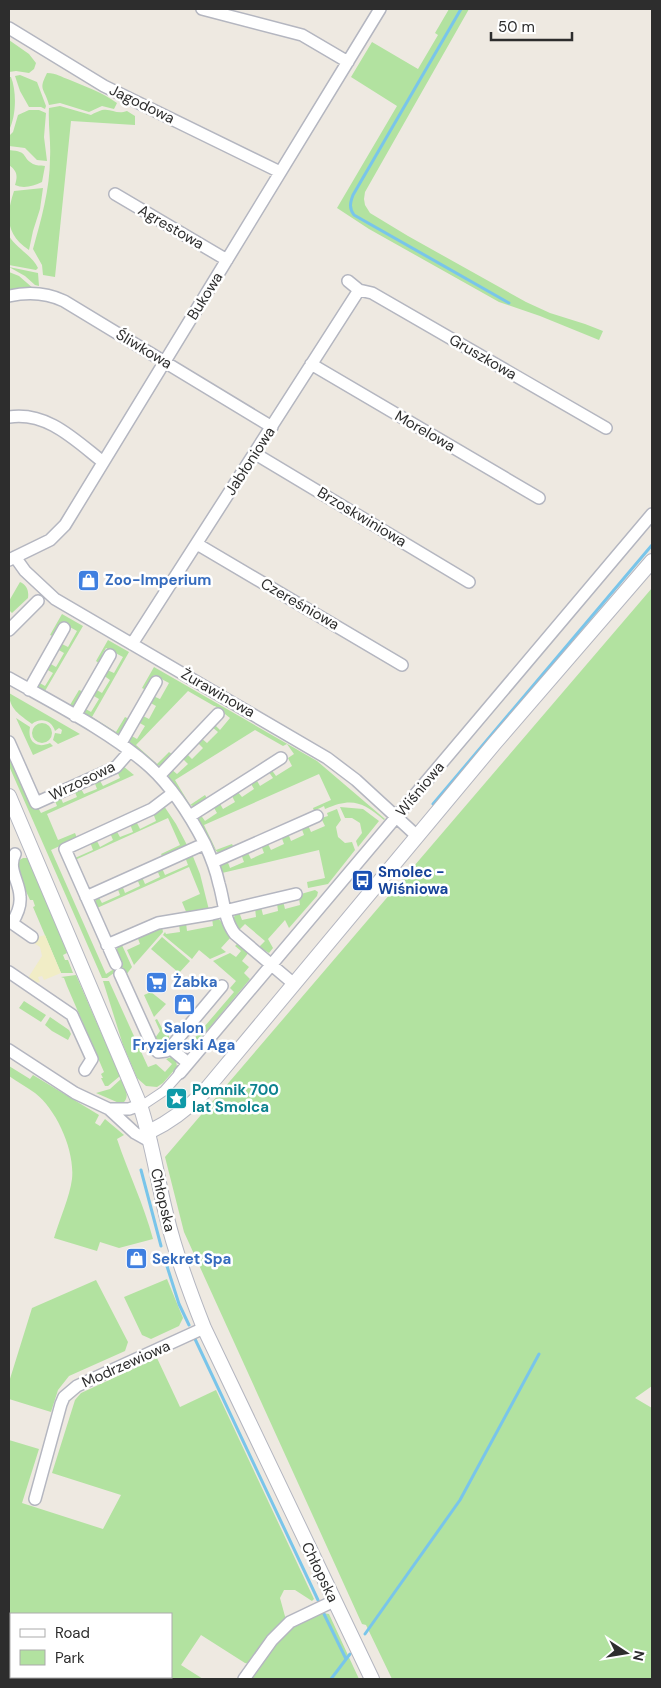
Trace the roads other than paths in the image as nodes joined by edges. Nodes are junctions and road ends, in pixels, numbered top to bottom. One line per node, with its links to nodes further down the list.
1 (202, 9): 4 (street)
2 (380, 9): 4 (street, Bukowa)
3 (9, 28): 5 (street, Jagodowa)
4 (348, 62): 5 (street, Bukowa)
5 (280, 172): 7 (street, Bukowa)
6 (115, 194): 7 (street, Agrestowa)
7 (227, 260): 11 (street, Bukowa)
8 (348, 281): 9 (street)
9 (359, 290): 12 (street, Jabłoniowa); 15 (street, Gruszkowa)
10 (9, 296): 11 (street, Śliwkowa)
11 (164, 362): 14 (street, Śliwkowa); 17 (street, Bukowa)
12 (311, 364): 14 (street, Jabłoniowa); 18 (street, Morelowa)
13 (9, 417): 17 (street)
14 (272, 427): 16 (street, Jabłoniowa)
15 (606, 428)
16 (254, 453): 20 (street, Jabłoniowa); 23 (street, Brzoskwiniowa)
17 (103, 462): 21 (street, Bukowa)
18 (539, 498)
19 (652, 514): 43 (street, Wiśniowa)
20 (197, 544): 27 (street, Jabłoniowa); 29 (street, Czereśniowa)
21 (12, 558): 27 (street, Żurawinowa)
22 (652, 561): 44 (street)
23 (469, 582)
24 (38, 601): 26 (street)
25 (64, 628): 32 (street)
26 (9, 630)
27 (132, 644): 43 (street, Żurawinowa)
28 (110, 655): 34 (street)
29 (402, 665)
30 (9, 678): 32 (street, Wrzosowa)
31 (156, 682): 36 (street, Wrzosowa)
32 (30, 690): 34 (street, Wrzosowa)
33 (218, 714): 38 (street)
34 (75, 716): 36 (street, Wrzosowa)
35 (9, 742): 36 (street, Wrzosowa)
36 (125, 747): 38 (street, Wrzosowa)
37 (281, 758): 41 (street)
38 (159, 776): 39 (street, Wrzosowa)
39 (173, 793): 41 (street, Wrzosowa); 50 (street)
40 (9, 796): 46 (street, Chłopska)
41 (190, 816): 45 (street, Wrzosowa)
42 (316, 816): 48 (street)
43 (396, 817): 44 (street, Żurawinowa); 55 (street, Wiśniowa)
44 (417, 836): 57 (street)
45 (204, 844): 48 (street, Wrzosowa); 50 (street)
46 (31, 847): 47 (street); 64 (street, Chłopska)
47 (12, 853): 52 (street)
48 (213, 862): 51 (street, Wrzosowa)
49 (296, 894): 51 (street)
50 (86, 897): 54 (street)
51 (226, 911): 54 (street); 55 (street, Wrzosowa)
52 (10, 922): 53 (street)
53 (32, 937)
54 (107, 945): 59 (street)
55 (272, 964): 57 (street, Wrzosowa); 61 (street, Wiśniowa)
56 (9, 972): 62 (street)
57 (294, 984): 66 (street)
58 (222, 986): 59 (street)
59 (170, 1048): 61 (street)
60 (9, 1050): 65 (street)
61 (188, 1063): 63 (street, Wiśniowa)
62 (85, 1070)
63 (180, 1073): 64 (street, Wiśniowa)
64 (143, 1104): 65 (street); 66 (street, Chłopska)
65 (109, 1109): 66 (street)
66 (150, 1137): 67 (street, Chłopska)
67 (204, 1328): 68 (street, Modrzewiowa); 69 (street, Chłopska)
68 (35, 1499)
69 (334, 1601): 70 (street); 71 (street, Chłopska)
70 (244, 1679)
71 (372, 1679)

